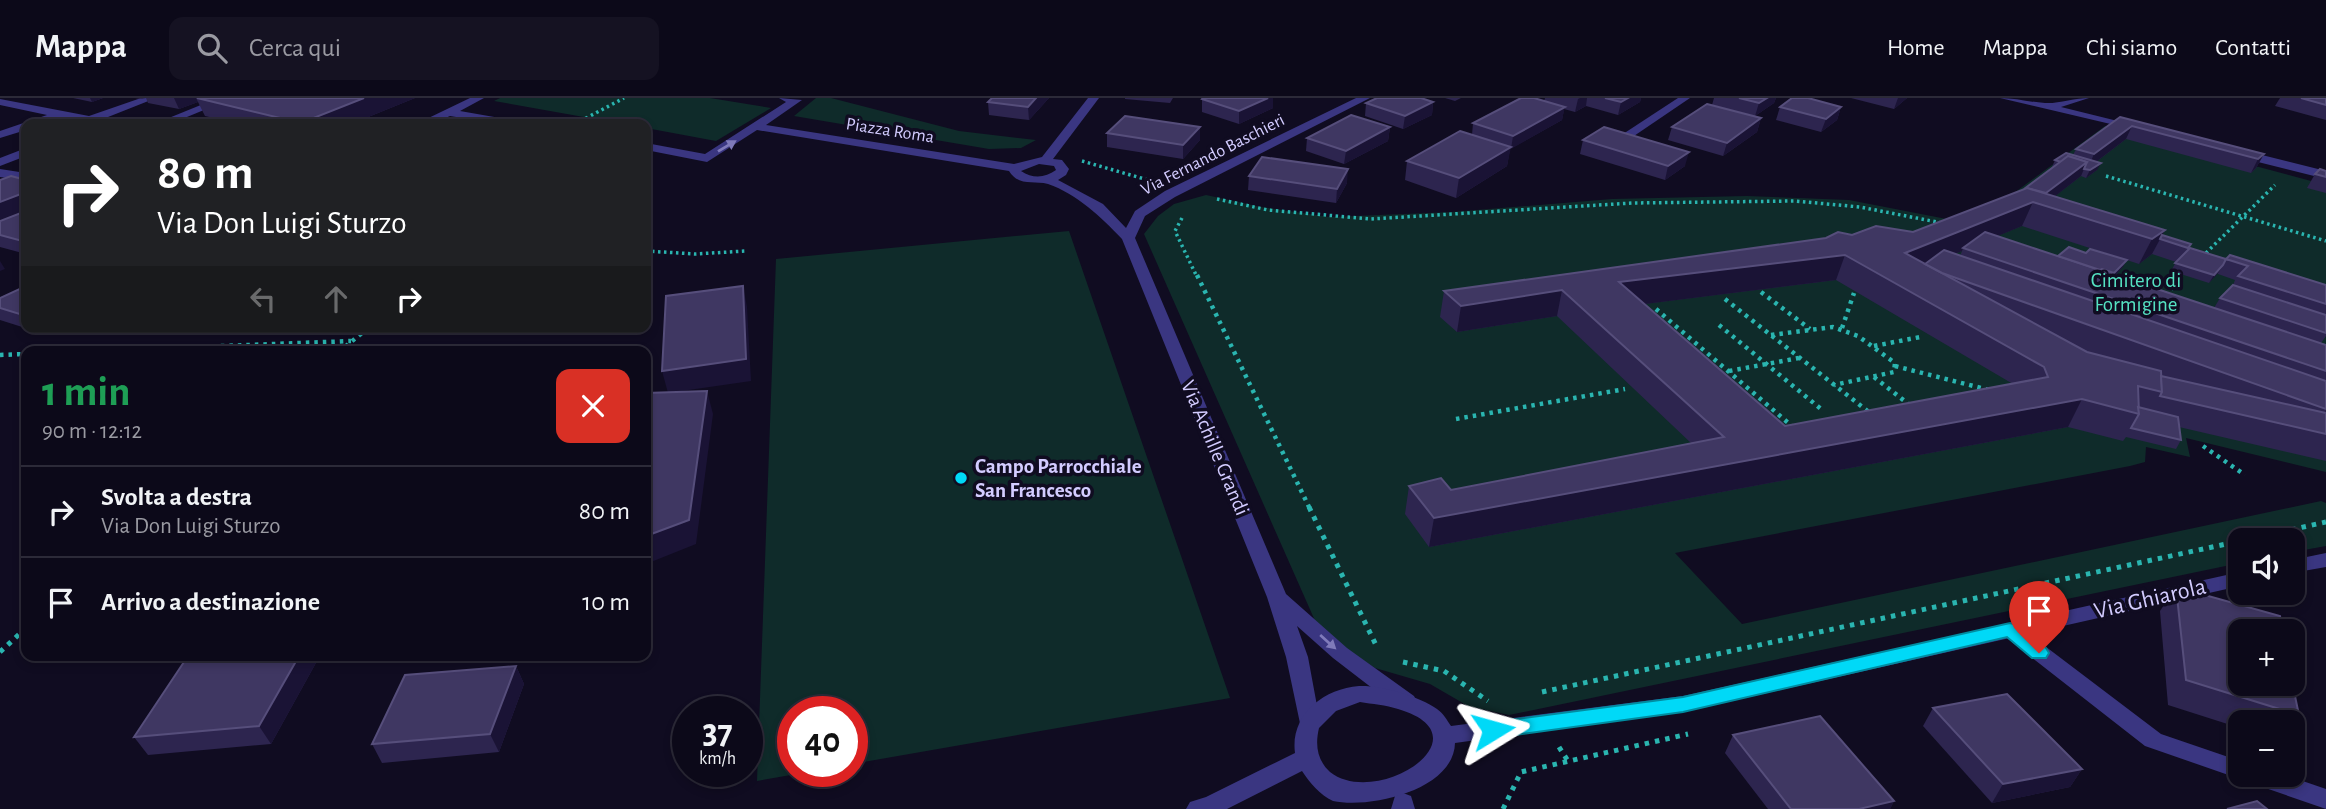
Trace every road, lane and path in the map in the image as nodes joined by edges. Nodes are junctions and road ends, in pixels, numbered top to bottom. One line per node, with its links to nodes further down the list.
1 (151, 98): 17 (street)
2 (228, 98): 18 (street)
3 (479, 98): 13 (street)
4 (624, 98): 21 (path)
5 (784, 98): 22 (street)
6 (1094, 98): 31 (street)
7 (1365, 98): 45 (street, Via Fernando Baschieri)
8 (1685, 98): 26 (street)
9 (2005, 98): 12 (street)
10 (2084, 98): 12 (street)
11 (0, 102): 14 (street)
12 (2048, 107): 24 (street)
13 (449, 112): 19 (street); 20 (street)
14 (61, 114): 15 (street); 16 (street)
15 (46, 119)
16 (84, 119)
17 (110, 119)
18 (173, 119)
19 (433, 119)
20 (489, 119)
21 (584, 119)
22 (758, 127): 27 (street, one-way to 22); 33 (street, Piazza Roma)
23 (21, 128): 25 (street)
24 (2154, 132)
25 (0, 135)
26 (1627, 136)
27 (651, 148)
28 (2230, 151): 35 (street)
29 (21, 154): 32 (street)
30 (1076, 158): 39 (path)
31 (1046, 160): 33 (street); 38 (street)
32 (0, 162)
33 (1016, 168): 38 (street, Via Achille Grandi)
34 (0, 173): 37 (street)
35 (2326, 175)
36 (2106, 176): 43 (path)
37 (21, 178)
38 (1047, 179): 45 (street, Via Achille Grandi)
39 (1152, 181)
40 (2279, 181): 43 (path)
41 (1207, 196): 44 (path)
42 (1189, 212): 93 (path)
43 (2244, 216): 46 (path); 49 (path)
44 (1943, 223)
45 (1128, 238): 90 (street, Via Achille Grandi)
46 (2326, 240)
47 (651, 250): 48 (path)
48 (746, 251)
49 (2206, 253)
50 (2183, 277): 54 (path)
51 (1761, 292): 58 (path)
52 (1854, 293): 57 (path)
53 (1725, 299): 60 (path)
54 (2157, 303)
55 (1656, 309): 71 (path)
56 (1719, 325): 69 (path)
57 (1842, 328): 58 (path); 65 (path)
58 (1811, 330): 60 (path)
59 (361, 333): 62 (path)
60 (1771, 335): 68 (path)
61 (1920, 337): 65 (path)
62 (351, 341): 63 (path); 64 (path)
63 (222, 346)
64 (346, 346)
65 (1874, 346): 70 (path)
66 (21, 354): 67 (path)
67 (0, 355)
68 (1800, 358): 69 (path); 74 (path)
69 (1767, 364): 71 (path); 77 (path)
70 (1895, 366): 73 (path); 76 (path)
71 (1728, 371): 72 (path); 81 (path)
72 (1718, 373)
73 (1873, 377): 74 (path); 78 (path)
74 (1834, 385): 79 (path)
75 (1625, 389): 80 (path)
76 (1993, 391)
77 (1821, 408)
78 (1920, 412)
79 (1873, 415)
80 (1456, 418)
81 (1795, 428)
82 (2203, 446): 83 (path)
83 (2245, 475)
84 (2326, 522): 85 (path)
85 (2299, 528)
86 (2228, 544): 96 (path)
87 (2326, 560): 88 (street)
88 (2305, 564)
89 (2228, 582): 91 (street, Via Ghiarola)
90 (1277, 597): 98 (street, Via Achille Grandi, one-way to 98); 99 (street)
91 (2010, 630): 100 (street, Via Ghiarola); 103 (street)
92 (21, 633): 94 (path)
93 (1377, 648)
94 (0, 652)
95 (1396, 662): 97 (path)
96 (1529, 695)
97 (1497, 700)
98 (1406, 702): 99 (street); 100 (street)
99 (1309, 722): 101 (street)
100 (1442, 736): 106 (street)
101 (1307, 758): 106 (street); 107 (street)
102 (1568, 761): 108 (path)
103 (2228, 766)
104 (2291, 787): 105 (street)
105 (2326, 799)
106 (1403, 806)
107 (1198, 809)
108 (1503, 809)

